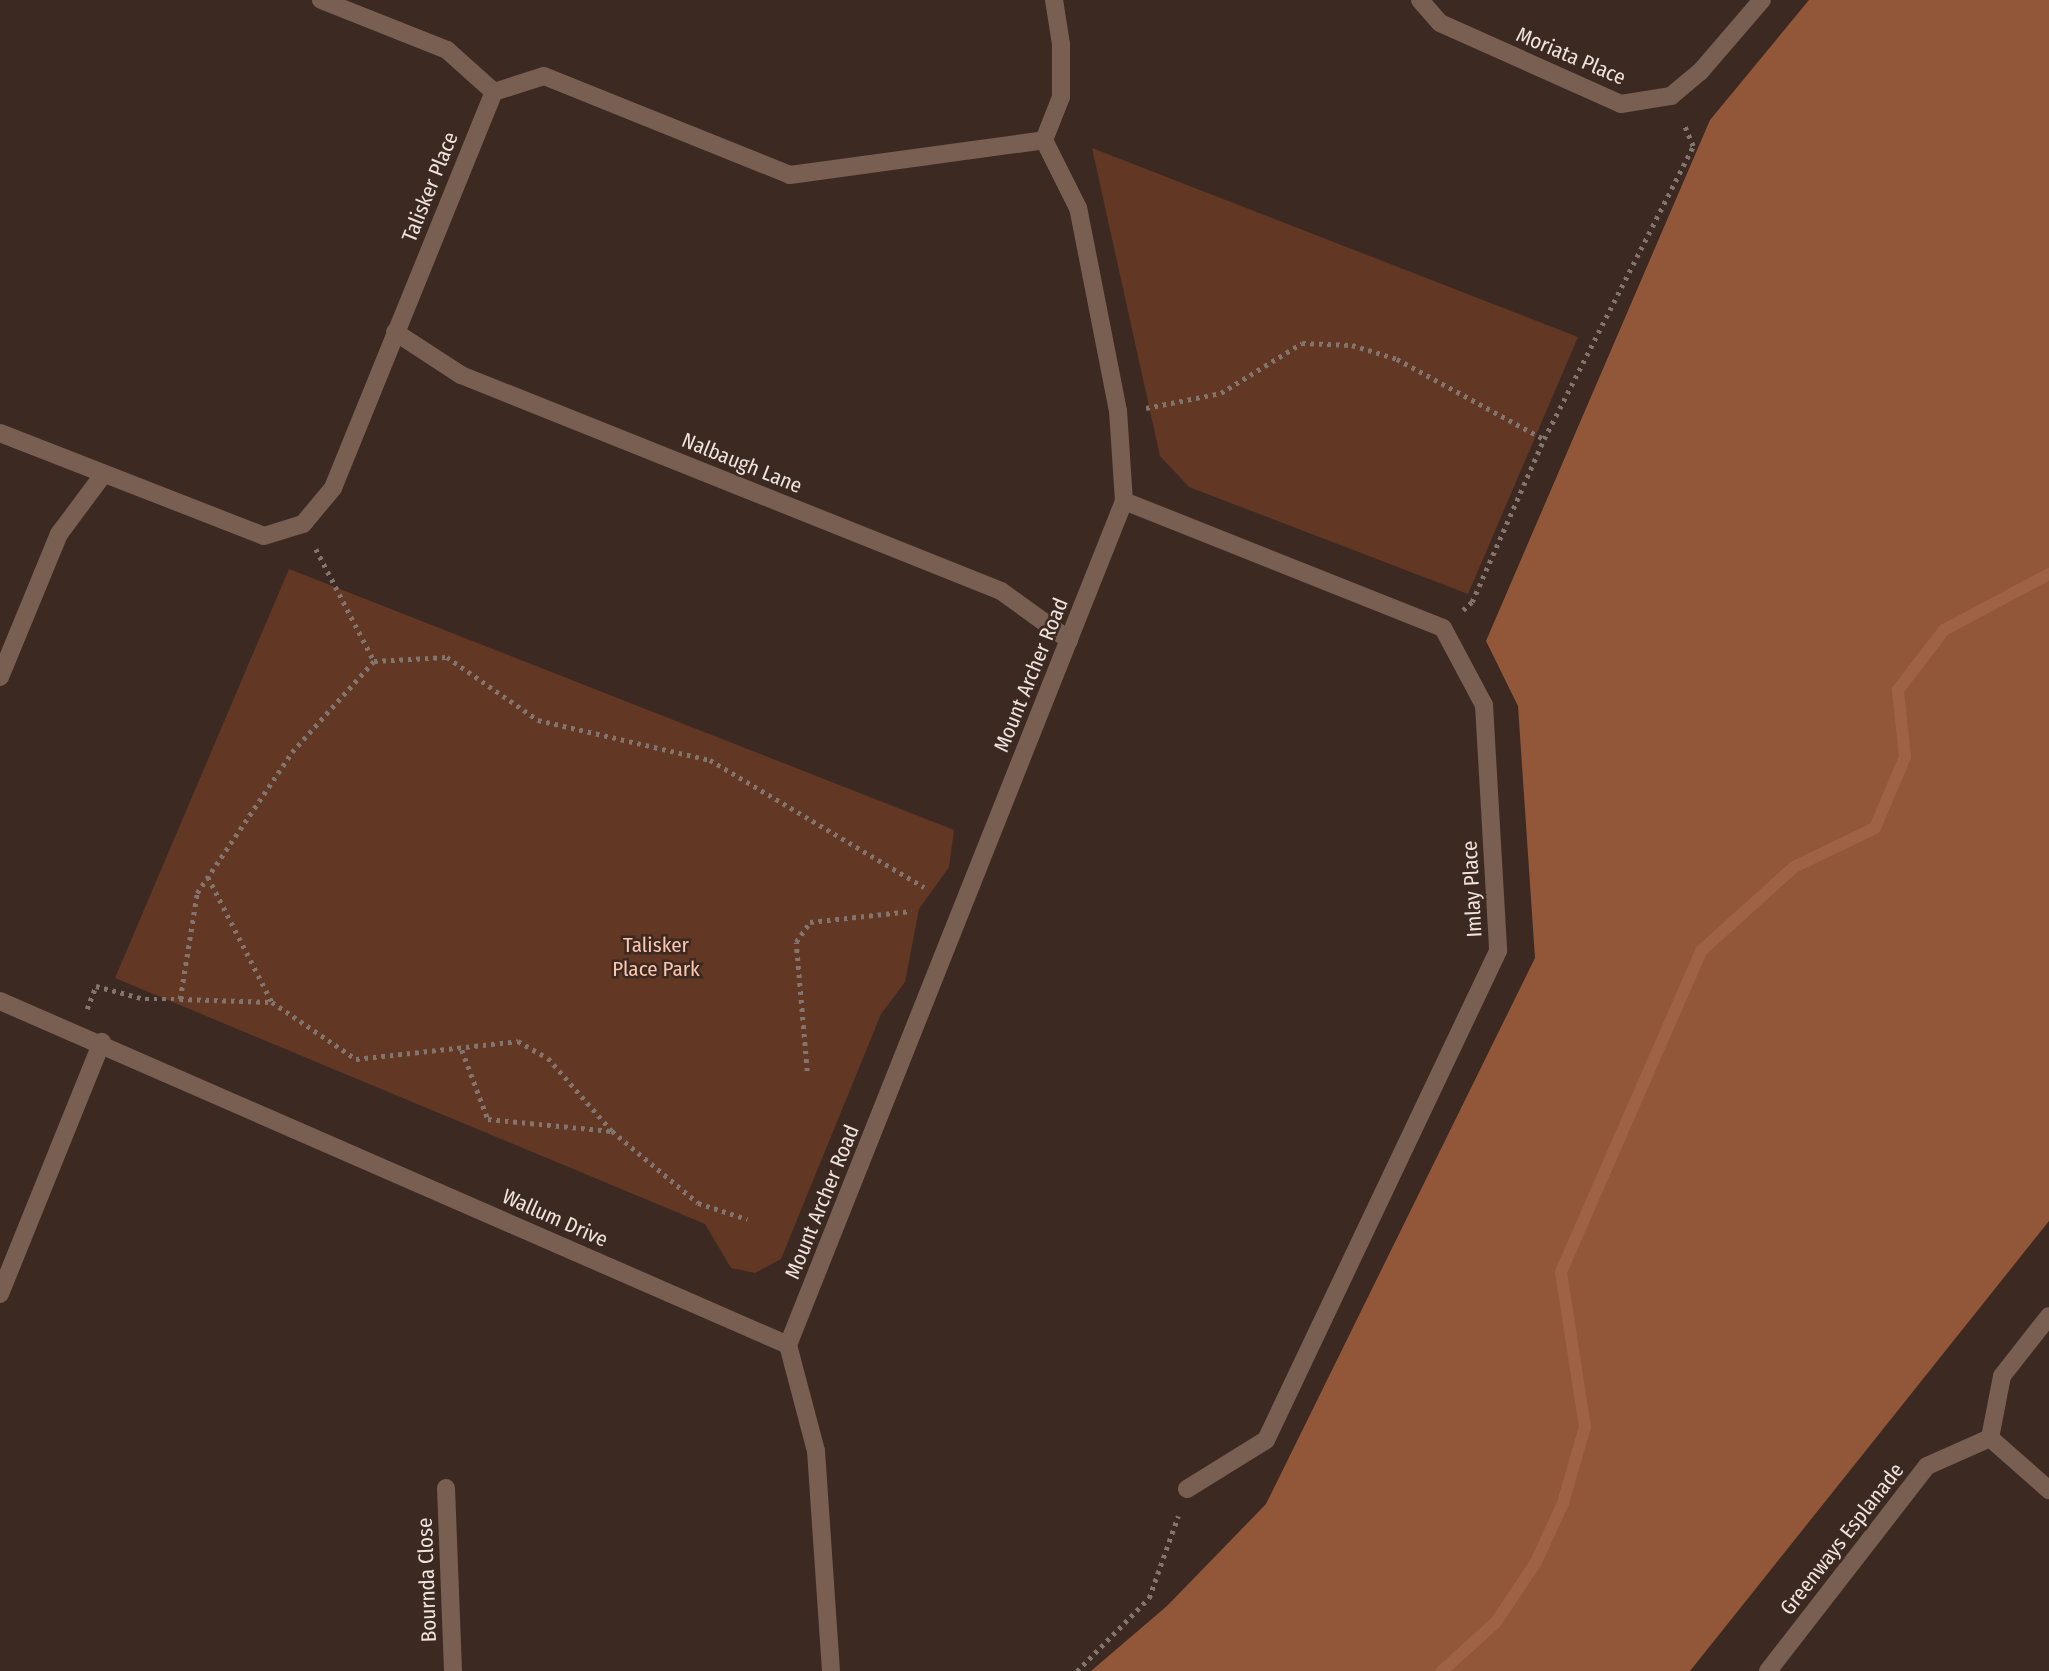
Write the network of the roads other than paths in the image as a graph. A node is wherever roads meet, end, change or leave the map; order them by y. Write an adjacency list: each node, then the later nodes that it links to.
1 (321, 0): 5 (street)
2 (1054, 0): 6 (street)
3 (1420, 0): 4 (street, Moriata Place)
4 (1762, 0)
5 (494, 92): 6 (street); 7 (street, Talisker Place)
6 (1044, 140): 10 (street, Mount Archer Road)
7 (395, 332): 9 (street, Talisker Place); 11 (street, Nalbaugh Lane)
8 (0, 433): 9 (street)
9 (103, 475): 12 (street)
10 (1124, 501): 11 (street, Mount Archer Road); 20 (street, Imlay Place)
11 (1069, 640): 17 (street, Mount Archer Road)
12 (0, 677)
13 (0, 1001): 14 (street, Wallum Drive)
14 (102, 1042): 15 (street); 17 (street, Wallum Drive)
15 (0, 1294)
16 (2049, 1316): 18 (street)
17 (788, 1345): 23 (street)
18 (1990, 1438): 21 (street); 24 (street, Greenways Esplanade)
19 (446, 1488): 22 (street, Bournda Close)
20 (1187, 1489)
21 (2049, 1490)
22 (453, 1671)
23 (831, 1671)
24 (1768, 1671)

